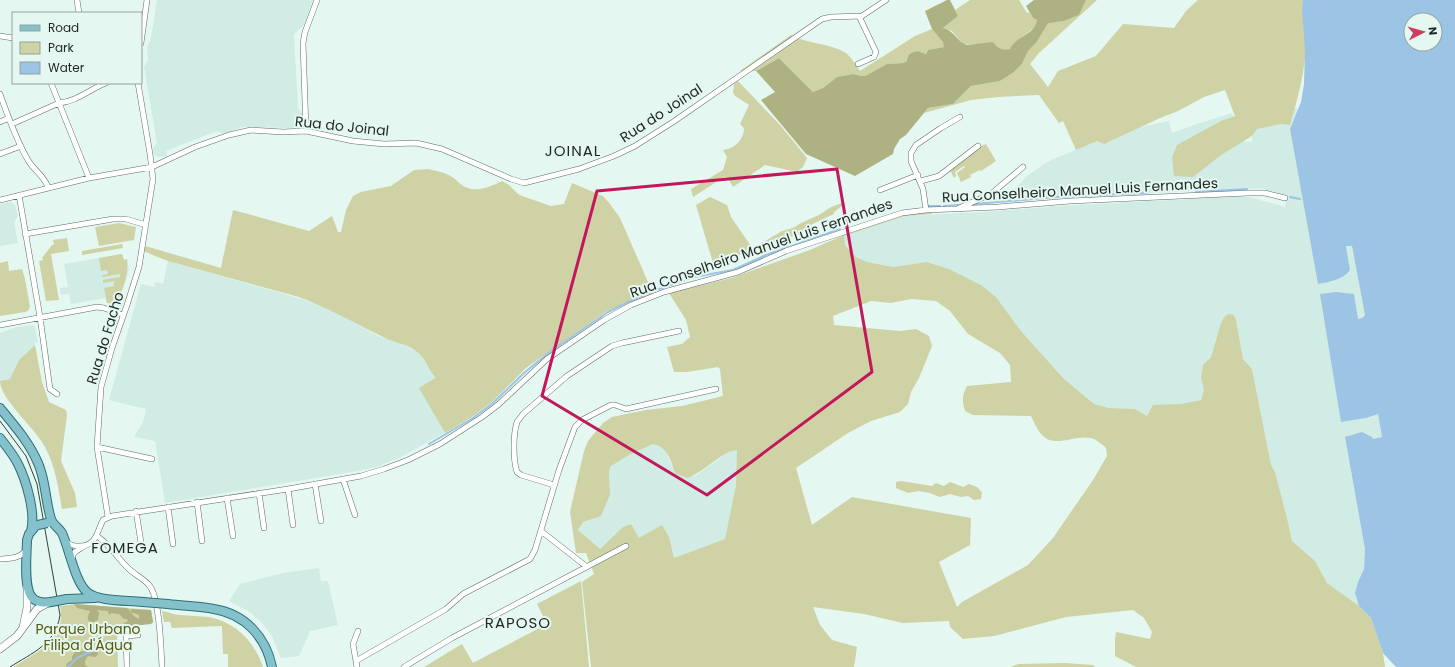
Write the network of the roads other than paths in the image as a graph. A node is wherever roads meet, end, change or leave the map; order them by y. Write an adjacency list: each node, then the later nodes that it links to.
1 (77, 0): 5 (street)
2 (147, 0): 7 (street)
3 (317, 0): 20 (street)
4 (886, 0): 6 (street, Rua do Joinal)
5 (79, 12)
6 (859, 16): 10 (street); 20 (street, Rua do Joinal)
7 (142, 33)
8 (0, 36): 9 (street)
9 (12, 38)
10 (858, 64)
11 (51, 84): 15 (street)
12 (104, 84): 15 (street)
13 (138, 84): 24 (street, Rua do Facho)
14 (0, 94): 16 (street)
15 (59, 103): 19 (street); 27 (street)
16 (9, 118): 18 (street); 19 (street)
17 (960, 118): 26 (street)
18 (0, 122)
19 (12, 124): 21 (street)
20 (306, 131): 24 (street, Rua do Joinal)
21 (21, 146): 23 (street); 29 (street)
22 (978, 146): 28 (street)
23 (0, 154)
24 (152, 167): 27 (street, Rua do Joinal); 36 (street, Rua do Facho)
25 (1023, 167): 34 (street)
26 (918, 175): 28 (street); 30 (street)
27 (89, 178): 29 (street, Rua do Joinal)
28 (921, 181): 35 (street)
29 (48, 187): 31 (street, Rua do Joinal)
30 (880, 190)
31 (18, 195): 33 (street, Rua do Joinal); 37 (street)
32 (1285, 198): 34 (street, Rua Conselheiro Manuel Luis Fernandes)
33 (0, 200)
34 (958, 209): 35 (street, Rua Conselheiro Manuel Luis Fernandes)
35 (926, 210): 48 (street, Rua Conselheiro Manuel Luis Fernandes)
36 (146, 225): 37 (street); 38 (street, Rua do Facho)
37 (25, 234): 39 (street)
38 (123, 315): 39 (street); 46 (street, Rua do Facho)
39 (40, 317): 40 (street); 43 (street)
40 (1, 323)
41 (679, 331): 50 (street)
42 (716, 389): 50 (street)
43 (57, 394)
44 (0, 408): 61 (main road)
45 (0, 438): 63 (main road)
46 (97, 447): 47 (street); 58 (street, Rua do Facho)
47 (152, 459)
48 (343, 479): 49 (street, Rua Conselheiro Manuel Luis Fernandes); 57 (street)
49 (315, 484): 51 (street, Rua Conselheiro Manuel Luis Fernandes); 59 (street)
50 (554, 485): 64 (street)
51 (288, 489): 52 (street, Rua Conselheiro Manuel Luis Fernandes); 60 (street)
52 (259, 493): 53 (street, Rua Conselheiro Manuel Luis Fernandes); 62 (street)
53 (227, 498): 54 (street, Rua Conselheiro Manuel Luis Fernandes); 66 (street)
54 (196, 502): 55 (street, Rua Conselheiro Manuel Luis Fernandes); 68 (street)
55 (168, 507): 56 (street, Rua Conselheiro Manuel Luis Fernandes); 69 (street)
56 (136, 512): 58 (street, Rua Conselheiro Manuel Luis Fernandes); 73 (street)
57 (355, 515)
58 (108, 517): 65 (street)
59 (320, 521)
60 (293, 525)
61 (57, 527): 63 (main road, bridge); 67 (main road)
62 (264, 528)
63 (31, 531): 72 (main road)
64 (540, 531): 78 (street); 88 (street)
65 (97, 536): 70 (street); 91 (street)
66 (233, 536)
67 (64, 541): 70 (street); 76 (main road)
68 (202, 541)
69 (173, 544)
70 (84, 546): 76 (street)
71 (626, 546): 78 (street)
72 (27, 549): 74 (street); 77 (main road)
73 (142, 549)
74 (14, 558): 75 (street); 77 (street)
75 (0, 559)
76 (72, 562): 79 (main road)
77 (27, 566): 80 (main road)
78 (587, 567): 89 (street)
79 (78, 578): 81 (main road); 82 (main road)
80 (27, 585): 83 (main road); 84 (main road)
81 (100, 598): 82 (main road); 92 (main road, bridge)
82 (67, 599): 83 (main road, bridge)
83 (50, 602): 84 (main road)
84 (23, 628): 87 (main road)
85 (358, 631): 88 (street)
86 (138, 636): 90 (street)
87 (0, 649)
88 (356, 664)
89 (407, 666)
90 (128, 667)
91 (162, 667)
92 (272, 667)

